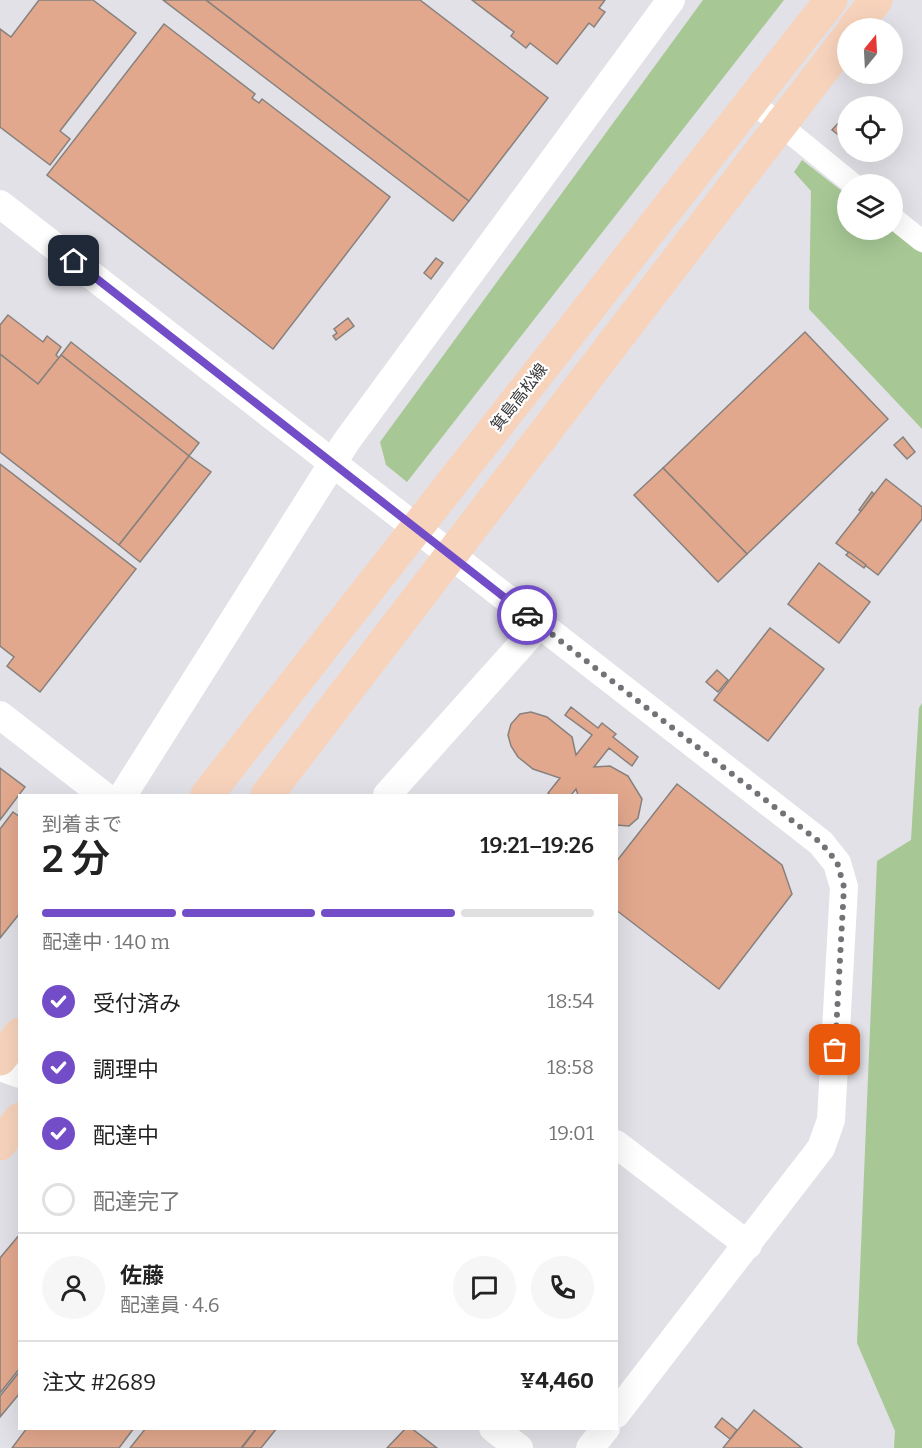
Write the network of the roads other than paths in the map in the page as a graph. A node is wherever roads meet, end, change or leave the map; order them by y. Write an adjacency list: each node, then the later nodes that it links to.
1 (671, 0): 12 (street)
2 (831, 0): 6 (main road, 箕島高松線)
3 (876, 0): 4 (main road)
4 (862, 18)
5 (837, 51): 7 (main road)
6 (751, 101): 7 (street); 17 (main road, 箕島高松線)
7 (780, 124): 8 (street); 18 (main road)
8 (841, 174)
9 (0, 204): 12 (street)
10 (903, 226): 11 (street)
11 (922, 242)
12 (333, 462): 13 (street); 16 (street)
13 (539, 625): 19 (street); 25 (street)
14 (0, 715): 15 (street)
15 (102, 794)
16 (124, 794)
17 (208, 794)
18 (268, 794)
19 (388, 794)
20 (9, 1047): 21 (street)
21 (18, 1069)
22 (18, 1122): 23 (main road)
23 (0, 1144)
24 (618, 1146): 25 (street)
25 (748, 1245): 26 (street)
26 (618, 1411)
27 (496, 1430): 29 (street)
28 (604, 1430): 30 (street)
29 (519, 1448)
30 (591, 1448)

